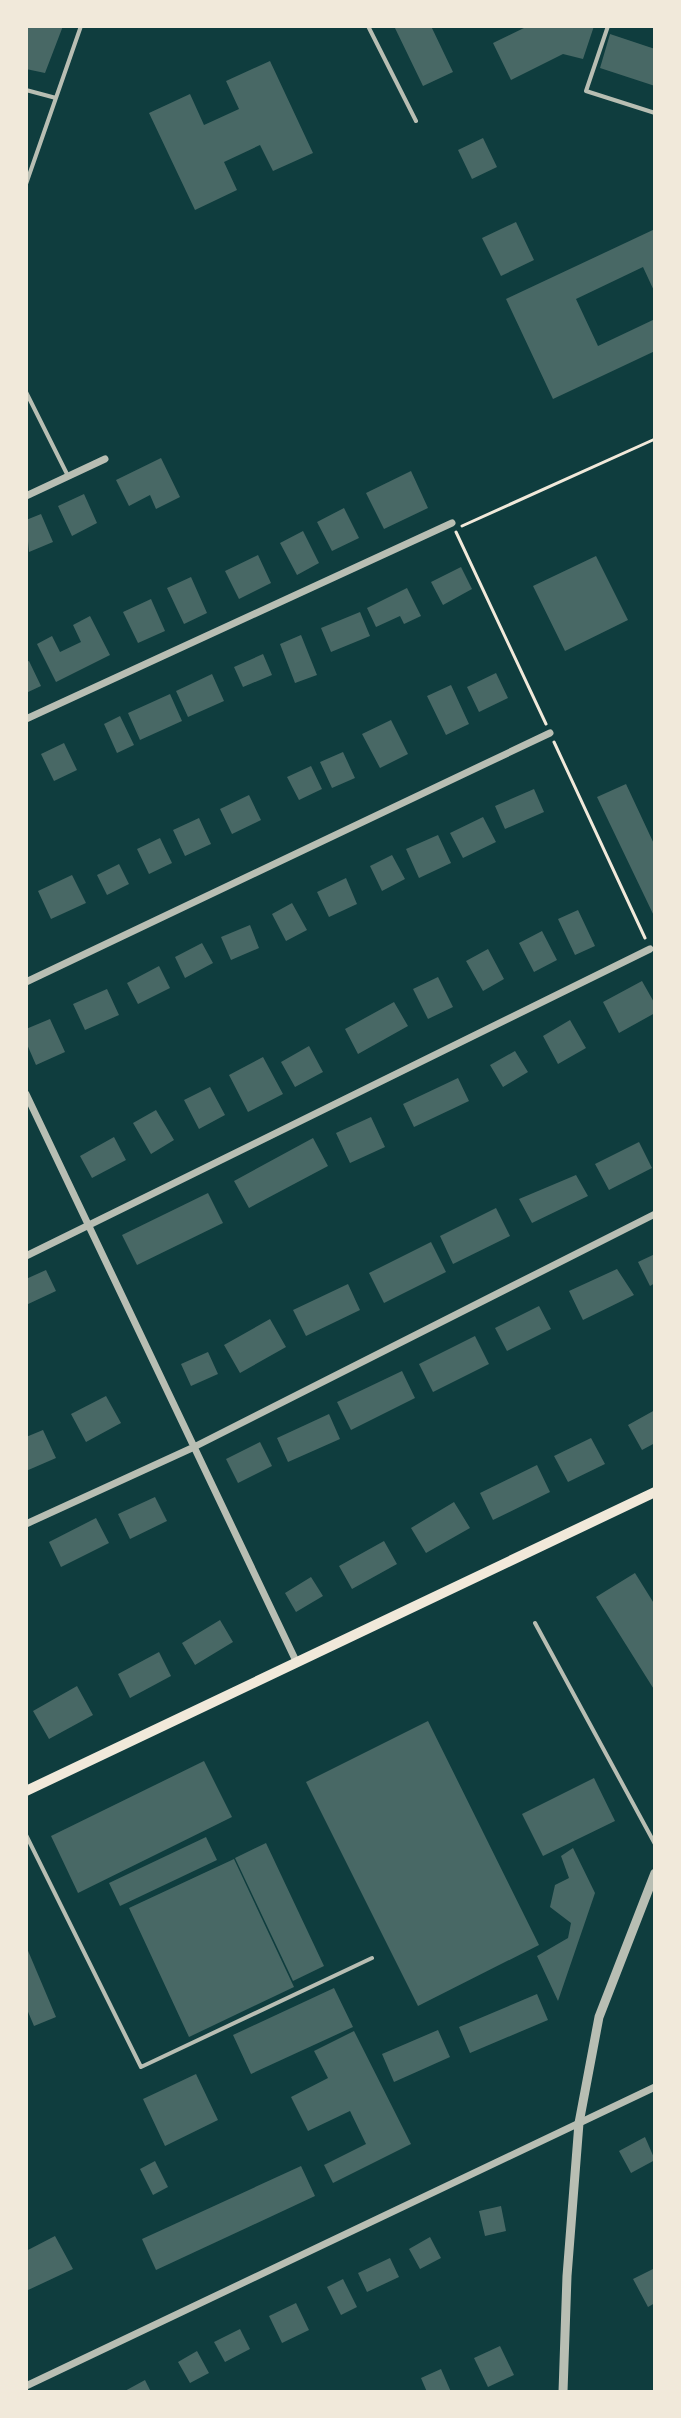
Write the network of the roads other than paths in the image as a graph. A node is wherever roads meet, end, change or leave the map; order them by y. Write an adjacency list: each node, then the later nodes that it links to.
1 (81, 26): 5 (lane)
2 (368, 26): 7 (lane)
3 (608, 26): 6 (lane)
4 (26, 90): 5 (lane)
5 (56, 98): 8 (lane)
6 (655, 113)
7 (416, 121)
8 (26, 184)
9 (26, 392): 11 (lane)
10 (105, 459): 11 (street)
11 (68, 476): 12 (street)
12 (26, 496)
13 (454, 526): 14 (street)
14 (26, 719)
15 (550, 733): 17 (street)
16 (650, 949): 20 (street)
17 (26, 982)
18 (26, 1094): 20 (street)
19 (655, 1214): 22 (street)
20 (88, 1225): 21 (street); 22 (street)
21 (26, 1256)
22 (192, 1448): 24 (street); 26 (street)
23 (655, 1492): 26 (main road)
24 (26, 1524)
25 (535, 1623): 29 (lane)
26 (296, 1661): 27 (main road)
27 (26, 1791)
28 (26, 1835): 31 (lane)
29 (655, 1844)
30 (655, 1873): 33 (street)
31 (372, 1958)
32 (655, 2087): 33 (street)
33 (579, 2123): 34 (street); 35 (street)
34 (26, 2386)
35 (563, 2392)

